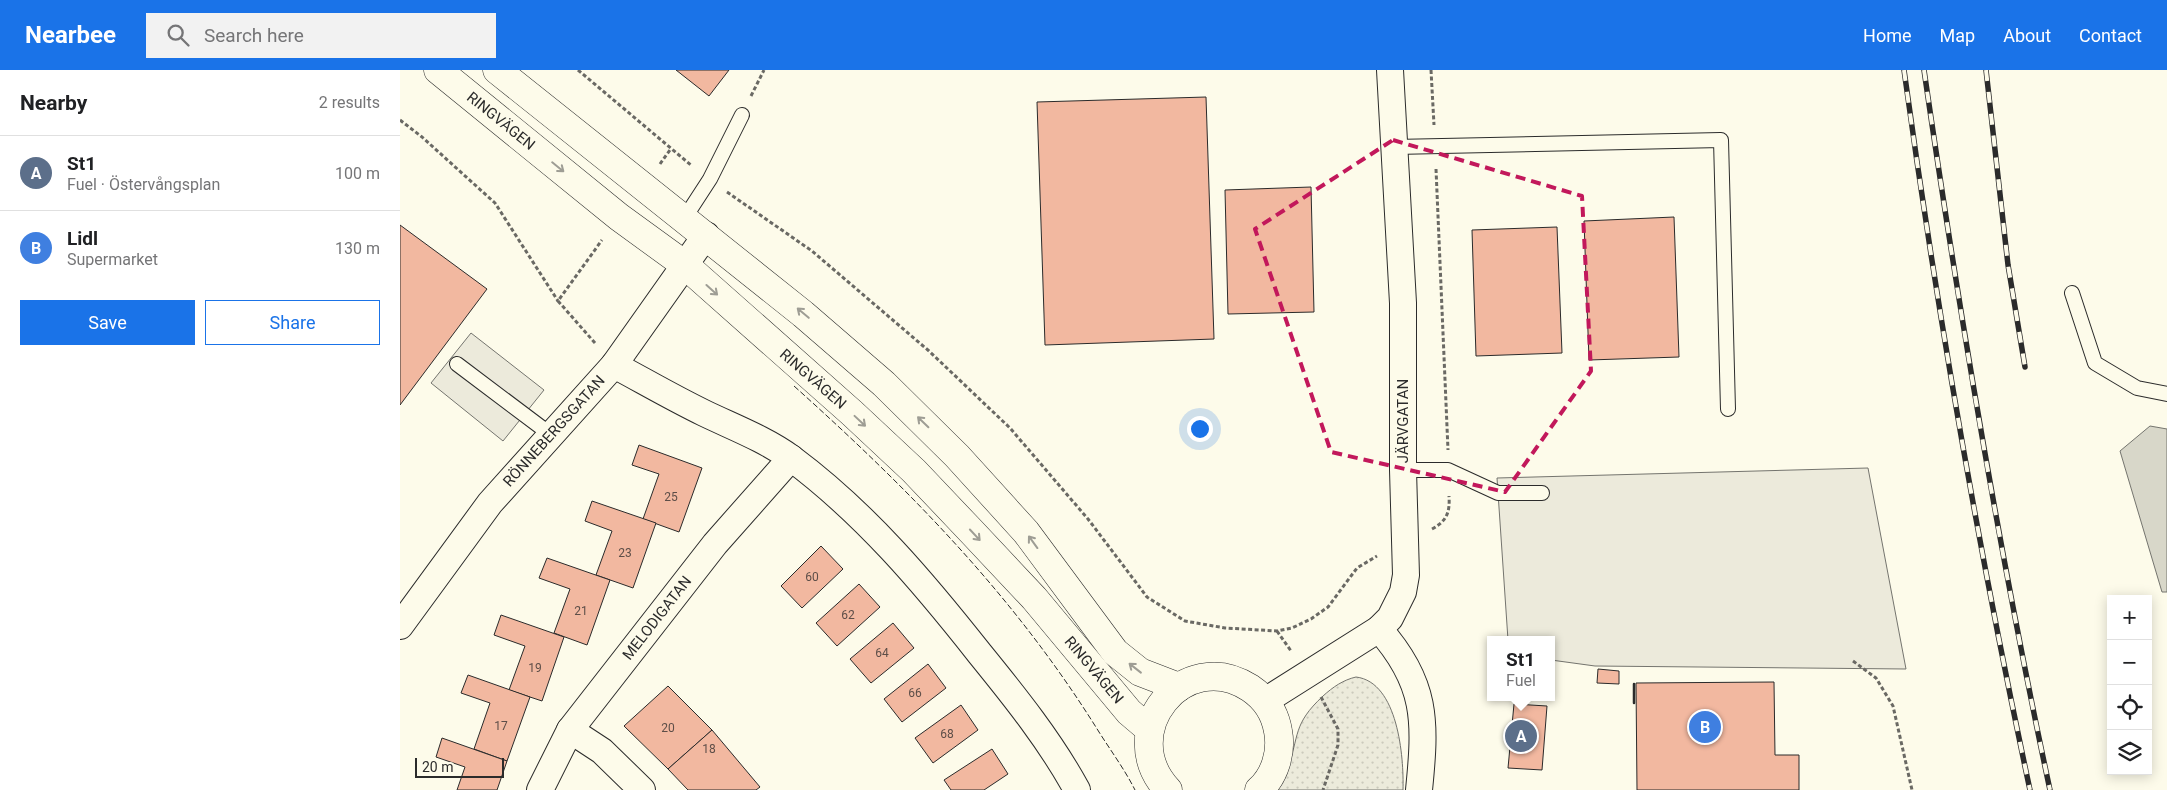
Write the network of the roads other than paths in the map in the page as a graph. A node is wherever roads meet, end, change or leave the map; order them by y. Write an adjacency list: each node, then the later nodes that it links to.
1 (438, 70): 8 (main road, RINGVÄGEN, one-way to 8)
2 (496, 70): 6 (main road, RINGVÄGEN)
3 (1390, 70): 5 (street, JÄRVGATAN)
4 (742, 115): 6 (lane)
5 (1394, 147): 13 (lane); 16 (street, JÄRVGATAN)
6 (684, 219): 7 (main road, RINGVÄGEN)
7 (706, 235): 8 (street, RÖNNEBERGSGATAN); 20 (main road, RINGVÄGEN, one-way to 7)
8 (685, 265): 11 (street, RÖNNEBERGSGATAN); 22 (main road, RINGVÄGEN, one-way to 22)
9 (2072, 293): 12 (lane)
10 (457, 364): 14 (lane)
11 (614, 365): 14 (street, RÖNNEBERGSGATAN); 15 (street)
12 (2167, 394)
13 (1728, 409)
14 (550, 434): 18 (street, RÖNNEBERGSGATAN)
15 (791, 458): 23 (street, MELODIGATAN); 26 (street)
16 (1403, 470): 17 (lane); 19 (street, JÄRVGATAN)
17 (1542, 493)
18 (400, 626)
19 (1379, 629): 21 (street, JÄRVGATAN); 29 (street)
20 (1179, 687): 21 (main road); 22 (main road)
21 (1265, 701): 28 (main road)
22 (1149, 729): 27 (main road)
23 (570, 730): 24 (street, MELODIGATAN); 25 (street)
24 (540, 790)
25 (642, 790)
26 (1077, 790)
27 (1168, 790)
28 (1259, 790)
29 (1419, 790)

